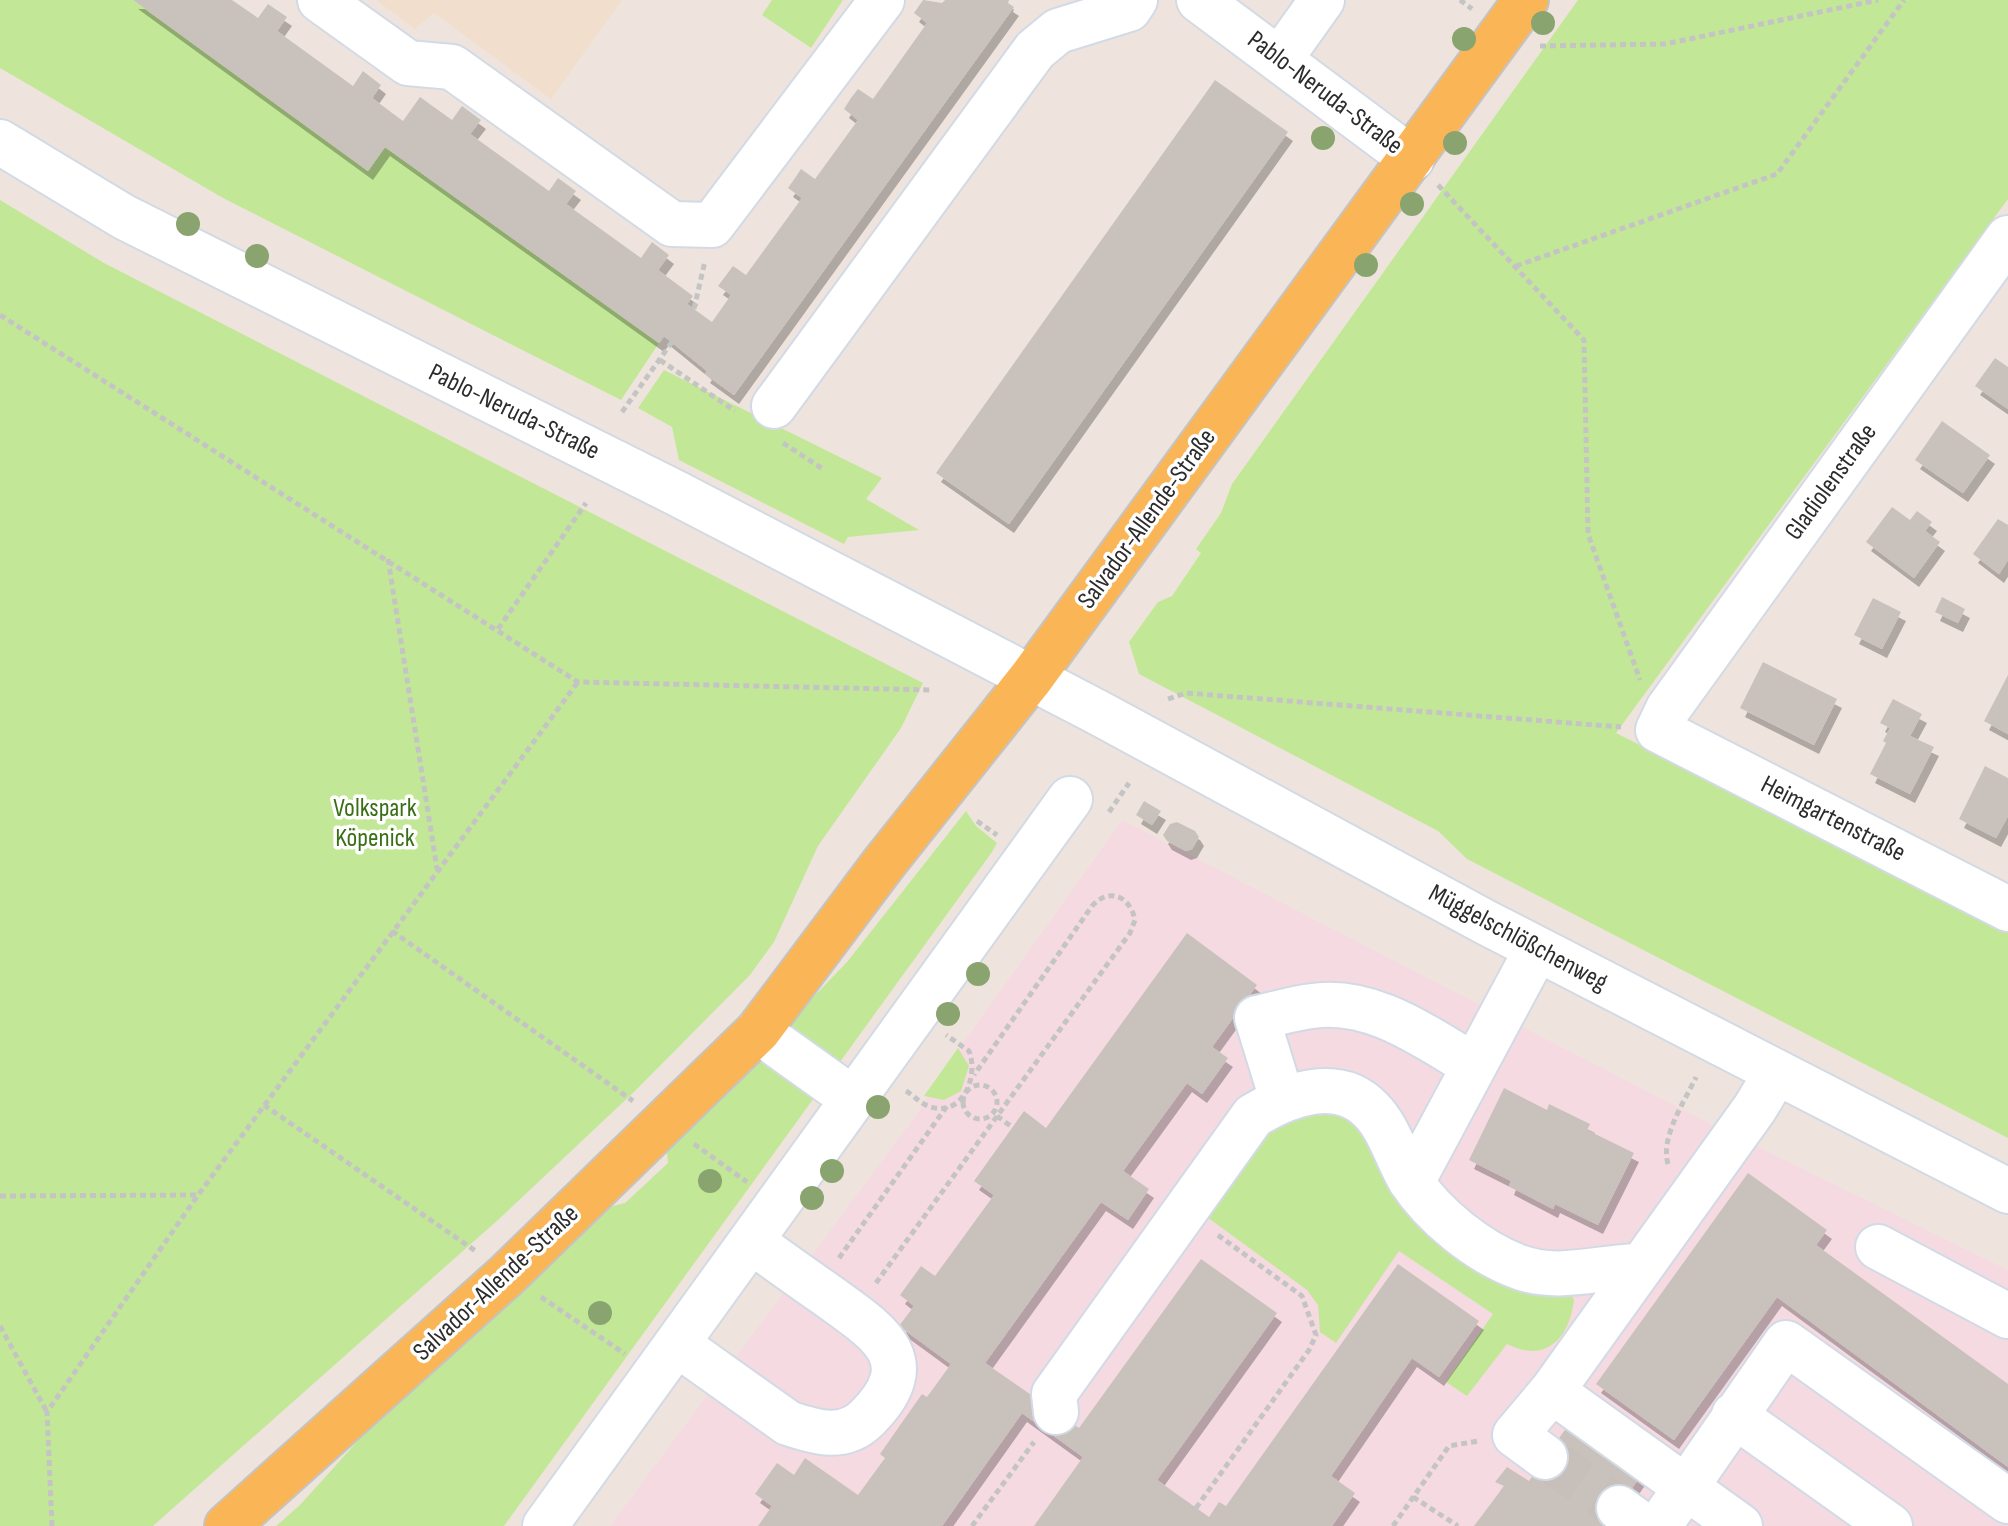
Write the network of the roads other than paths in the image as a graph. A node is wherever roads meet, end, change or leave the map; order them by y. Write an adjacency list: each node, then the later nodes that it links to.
1 (320, 0): 2 (street)
2 (882, 0)
3 (1135, 0): 11 (street)
4 (1199, 0): 7 (street, Pablo-Neruda-Straße)
5 (1322, 0): 7 (street)
6 (1526, 0): 9 (main road, Salvador-Allende-Straße)
7 (1280, 59): 9 (street, Pablo-Neruda-Straße)
8 (0, 142): 12 (street, Pablo-Neruda-Straße)
9 (1412, 159): 12 (main road, Salvador-Allende-Straße)
10 (2008, 238): 13 (street, Gladiolenstraße)
11 (774, 406)
12 (1031, 678): 16 (street, Müggelschlößchenweg); 17 (main road, Salvador-Allende-Straße)
13 (1658, 730): 15 (street, Heimgartenstraße)
14 (1070, 799): 20 (street)
15 (2008, 909)
16 (1537, 949): 18 (street); 19 (street, Müggelschlößchenweg)
17 (758, 1031): 20 (street); 35 (main road, Salvador-Allende-Straße)
18 (1473, 1065): 21 (street); 22 (street)
19 (1776, 1073): 23 (street, Müggelschlößchenweg); 26 (street)
20 (864, 1084): 24 (street)
21 (1282, 1099): 22 (street); 31 (street)
22 (1412, 1182): 26 (street)
23 (2008, 1191)
24 (751, 1241): 28 (street); 28 (street)
25 (1878, 1247): 27 (street)
26 (1641, 1266): 29 (street)
27 (2008, 1316)
28 (677, 1344): 36 (street)
29 (1552, 1391): 32 (street); 33 (street)
30 (1734, 1415): 33 (street); 34 (street); 39 (street)
31 (1045, 1426)
32 (1530, 1446)
33 (1684, 1486): 37 (street); 38 (street)
34 (2008, 1501)
35 (227, 1526)
36 (545, 1526)
37 (1659, 1526)
38 (1740, 1526)
39 (1890, 1526)

